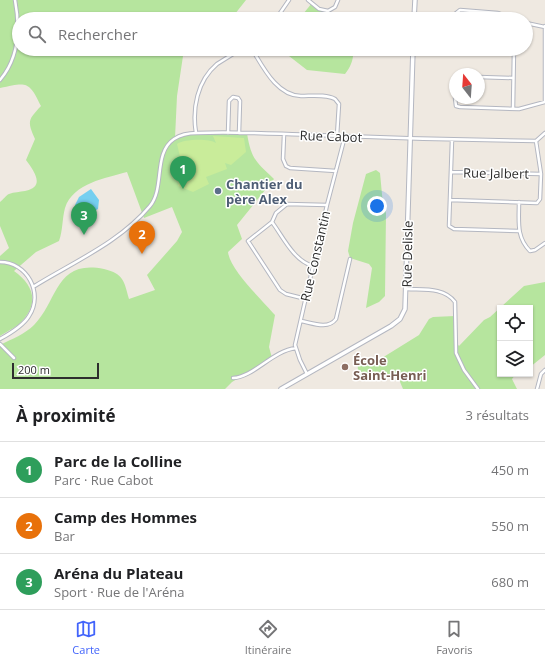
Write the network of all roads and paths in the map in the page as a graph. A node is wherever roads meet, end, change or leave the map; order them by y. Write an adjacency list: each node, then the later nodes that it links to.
1 (15, 0): 6 (street)
2 (290, 0): 7 (street)
3 (308, 0): 4 (street)
4 (338, 0)
5 (415, 0): 8 (street)
6 (17, 12)
7 (281, 12)
8 (414, 12)
9 (458, 12): 10 (street)
10 (485, 12)
11 (533, 24): 12 (street)
12 (545, 26): 18 (street)
13 (14, 56): 22 (street)
14 (230, 56): 26 (street)
15 (257, 56): 31 (street)
16 (413, 56): 33 (street, Rue Delisle)
17 (514, 56): 21 (street)
18 (545, 70): 20 (street)
19 (485, 77): 21 (street)
20 (545, 77): 23 (street)
21 (513, 78): 25 (street)
22 (0, 80)
23 (545, 101): 25 (street)
24 (456, 104): 25 (street)
25 (513, 109)
26 (196, 133): 27 (street, Rue Cabot); 48 (street, Rue Cabot)
27 (228, 133): 28 (street, Rue Cabot); 28 (street)
28 (239, 133): 30 (street, Rue Cabot)
29 (545, 133): 35 (street)
30 (284, 135): 31 (street, Rue Cabot); 36 (street)
31 (337, 136): 32 (street, Rue Cabot)
32 (345, 136): 33 (street, Rue Cabot); 36 (street, Rue Constantin)
33 (410, 138): 34 (street, Rue Cabot); 49 (street, Rue Delisle)
34 (452, 140): 35 (street, Rue Cabot); 37 (street)
35 (536, 141): 38 (street)
36 (336, 171): 41 (street, Rue Constantin)
37 (452, 172): 38 (street, Rue Jalbert); 39 (street)
38 (541, 174): 40 (street)
39 (450, 200): 40 (street); 43 (street)
40 (520, 202): 43 (street)
41 (327, 205): 42 (street); 47 (street, Rue Constantin)
42 (272, 222): 47 (street); 50 (street)
43 (518, 231): 44 (street)
44 (545, 243)
45 (350, 258): 51 (street)
46 (0, 262): 48 (street)
47 (313, 266): 50 (street, Rue Constantin)
48 (33, 287): 52 (street)
49 (407, 289): 57 (street, Rue Delisle); 60 (street)
50 (306, 299): 51 (street, Rue Constantin)
51 (300, 321): 54 (street, Rue Constantin)
52 (0, 339)
53 (0, 344): 55 (street)
54 (296, 348): 57 (street); 58 (street)
55 (14, 358)
56 (545, 370): 61 (street)
57 (307, 374): 59 (street, Rue Delisle)
58 (233, 378)
59 (282, 389)
60 (478, 389)
61 (537, 389)

